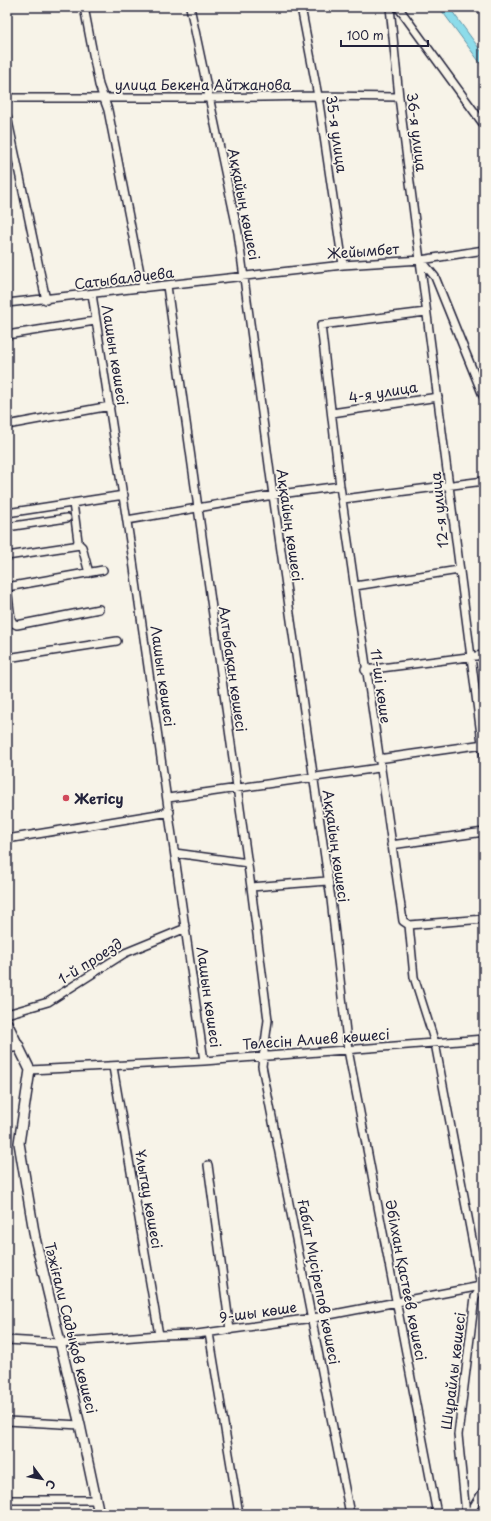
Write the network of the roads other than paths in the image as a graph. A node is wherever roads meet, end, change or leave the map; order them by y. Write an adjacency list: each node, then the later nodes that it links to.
1 (84, 7): 9 (street)
2 (190, 7): 10 (street, Аққайың көшесі)
3 (301, 7): 6 (street, 35-я улица)
4 (390, 7): 7 (street, 36-я улица)
5 (398, 7): 12 (street)
6 (318, 96): 7 (street, улица Бекена Айтжанова); 10 (street, улица Бекена Айтжанова); 15 (street, 35-я улица)
7 (399, 97): 14 (street, 36-я улица)
8 (7, 98): 9 (street, улица Бекена Айтжанова)
9 (103, 98): 10 (street, улица Бекена Айтжанова); 18 (street)
10 (209, 98): 16 (street, Аққайың көшесі)
11 (7, 116): 20 (street)
12 (484, 125)
13 (484, 250): 14 (street, Жейымбет)
14 (421, 260): 15 (street, Жейымбет); 22 (street, 12-я улица); 25 (street)
15 (343, 265): 16 (street, Жейымбет)
16 (244, 276): 17 (street, Сатыбалдиева); 33 (street, Аққайың көшесі)
17 (166, 286): 18 (street, Сатыбалдиева); 37 (street, Алтыбақан көшесі)
18 (143, 288): 19 (street, Сатыбалдиева)
19 (92, 294): 20 (street, Сатыбалдиева); 23 (street, Лашын көшесі)
20 (46, 300): 21 (street, Сатыбалдиева)
21 (7, 303)
22 (426, 312): 26 (street, 12-я улица); 28 (street, 11-ші көше)
23 (95, 321): 24 (street); 27 (street, Лашын көшесі)
24 (7, 335)
25 (483, 393)
26 (438, 397): 28 (street, 4-я улица); 32 (street, 12-я улица)
27 (110, 406): 29 (street); 34 (street, Лашын көшесі)
28 (332, 413): 31 (street, 11-ші көше)
29 (7, 425)
30 (484, 481): 32 (street)
31 (340, 486): 33 (street); 35 (street, 11-ші көше)
32 (450, 486): 35 (street); 45 (street, 12-я улица)
33 (273, 494): 37 (street); 59 (street, Аққайың көшесі)
34 (124, 495): 36 (street); 40 (street, Лашын көшесі)
35 (343, 499): 47 (street, 11-ші көше)
36 (73, 503): 38 (street); 42 (street)
37 (197, 508): 40 (street); 60 (street, Алтыбақан көшесі)
38 (7, 513)
39 (66, 518): 41 (street)
40 (127, 520): 61 (street, Лашын көшесі)
41 (7, 527)
42 (77, 544): 43 (street); 46 (street)
43 (7, 556)
44 (103, 570): 46 (street)
45 (459, 570): 47 (street); 52 (street, 12-я улица)
46 (89, 573): 48 (street)
47 (355, 586): 54 (street, 11-ші көше)
48 (7, 587): 49 (street)
49 (99, 609)
50 (117, 641): 53 (street)
51 (484, 655): 52 (street)
52 (470, 656): 54 (street); 55 (street, 12-я улица)
53 (7, 658)
54 (365, 670): 57 (street, 11-ші көше)
55 (483, 744): 56 (street, 12-я улица); 57 (street)
56 (484, 758)
57 (378, 759): 58 (street, 11-ші көше)
58 (380, 768): 59 (street); 65 (street, 11-ші көше)
59 (312, 777): 60 (street); 68 (street, Аққайың көшесі)
60 (236, 787): 61 (street); 67 (street, Алтыбақан көшесі)
61 (168, 798): 62 (street, Лашын көшесі)
62 (170, 812): 64 (street); 66 (street, Лашын көшесі)
63 (484, 832): 65 (street)
64 (7, 839)
65 (391, 845): 71 (street, 11-ші көше)
66 (175, 853): 67 (street); 72 (street, Лашын көшесі)
67 (248, 863): 69 (street, Алтыбақан көшесі)
68 (327, 881): 69 (street); 79 (street, Аққайың көшесі)
69 (251, 887): 80 (street, Алтыбақан көшесі)
70 (484, 918): 71 (street)
71 (409, 925): 76 (street, 11-ші көше)
72 (186, 928): 73 (street, 1-й проезд); 81 (street, Лашын көшесі)
73 (7, 1014)
74 (7, 1023): 77 (street)
75 (484, 1039): 76 (street, Төлесін Алиев көшесі)
76 (435, 1043): 79 (street, Төлесін Алиев көшесі); 85 (street, 11-ші көше)
77 (19, 1046): 78 (street); 83 (street)
78 (7, 1048)
79 (348, 1050): 80 (street, Төлесін Алиев көшесі); 86 (street, Әбілхан Қастеев көшесi)
80 (264, 1056): 81 (street, Төлесін Алиев көшесі); 87 (street, Ғабит Мүсірепов көшесi)
81 (204, 1061): 82 (street, Төлесін Алиев көшесі)
82 (113, 1067): 83 (street, Төлесін Алиев көшесі); 90 (street, Ұлытау көшесi)
83 (30, 1070): 92 (street, Тәжіғали Садықов көшесі)
84 (208, 1165): 88 (street)
85 (483, 1285): 86 (street, 9-шы көше); 102 (street, Шұрайлы көшесі)
86 (397, 1303): 87 (street, 9-шы көше); 101 (street, Әбілхан Қастеев көшесi)
87 (313, 1318): 88 (street, 9-шы көше); 100 (street, Ғабит Мүсірепов көшесi)
88 (230, 1330): 89 (street, 9-шы көше)
89 (210, 1332): 90 (street, 9-шы көше); 99 (street)
90 (159, 1335): 92 (street, 9-шы көше)
91 (7, 1340): 92 (street, 9-шы көше)
92 (60, 1343): 94 (street, Тәжіғали Садықов көшесі)
93 (7, 1421): 94 (street)
94 (80, 1425): 97 (street, Тәжіғали Садықов көшесі)
95 (484, 1490): 102 (street)
96 (7, 1500): 97 (street)
97 (96, 1500): 98 (street, Тәжіғали Садықов көшесі)
98 (99, 1514)
99 (239, 1514)
100 (350, 1514)
101 (437, 1514)
102 (468, 1514)

